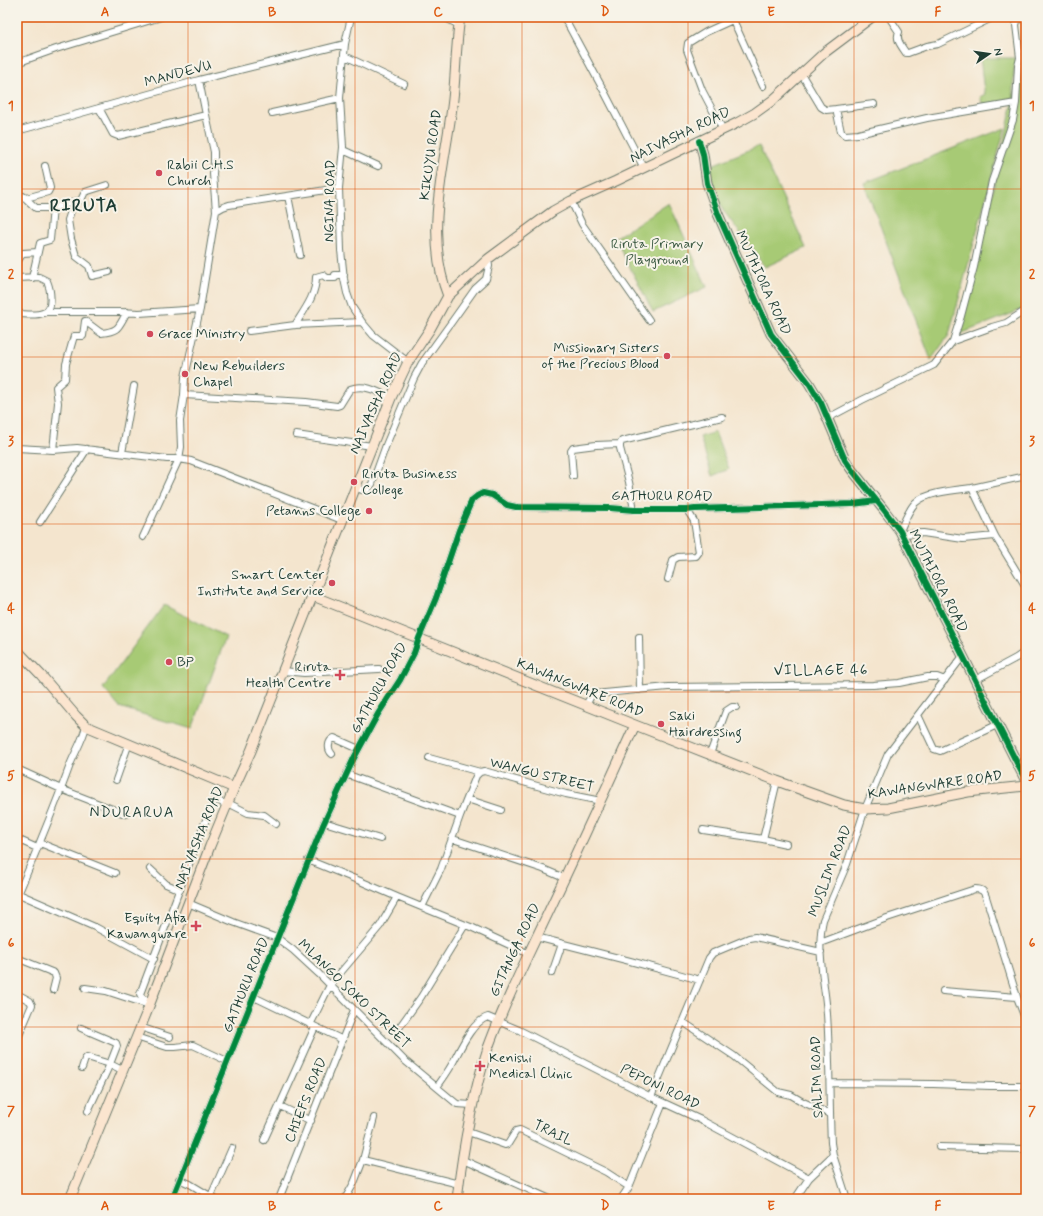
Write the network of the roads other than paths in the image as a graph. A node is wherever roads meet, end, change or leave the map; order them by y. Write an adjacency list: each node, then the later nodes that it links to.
1 (161, 17): 13 (street)
2 (351, 17): 11 (street, NGINA ROAD)
3 (444, 17): 10 (street)
4 (564, 17): 31 (street)
5 (872, 17): 14 (main road, NAIVASHA ROAD)
6 (889, 17): 7 (street)
7 (994, 17)
8 (1018, 17): 19 (street)
9 (736, 18): 17 (street); 25 (street)
10 (459, 21): 49 (main road, KIKUYU ROAD)
11 (345, 44): 12 (street, NGINA ROAD); 15 (street, MANDEVU)
12 (345, 56): 16 (street); 18 (street, NGINA ROAD)
13 (17, 63)
14 (802, 75): 22 (street); 25 (main road, NAIVASHA ROAD)
15 (199, 80): 21 (street, MANDEVU); 24 (street)
16 (404, 84)
17 (763, 86)
18 (340, 98): 23 (street); 28 (street, NGINA ROAD)
19 (1016, 103): 22 (street); 59 (street)
20 (874, 104): 22 (street)
21 (99, 108): 24 (street); 26 (street, MANDEVU)
22 (836, 109)
23 (272, 113)
24 (206, 116): 40 (street)
25 (723, 130): 27 (main road, NAIVASHA ROAD)
26 (17, 132)
27 (699, 141): 31 (main road, NAIVASHA ROAD); 65 (main road, MUTHIORA ROAD)
28 (343, 150): 30 (street); 33 (street, NGINA ROAD)
29 (45, 166): 36 (street)
30 (378, 166)
31 (644, 168): 37 (main road, NAIVASHA ROAD)
32 (107, 185): 38 (street)
33 (339, 188): 35 (street); 46 (street, NGINA ROAD)
34 (17, 194): 36 (street)
35 (288, 196): 40 (street); 42 (street)
36 (26, 198): 39 (street)
37 (571, 201): 43 (main road, NAIVASHA ROAD); 55 (street)
38 (74, 202): 39 (street); 45 (street)
39 (53, 208): 41 (street)
40 (216, 211): 50 (street)
41 (38, 252): 44 (street); 48 (street)
42 (300, 255)
43 (488, 259): 49 (main road, NAIVASHA ROAD); 69 (street, NAIVASHA ROAD)
44 (17, 262)
45 (109, 272)
46 (344, 275): 56 (street, NGINA ROAD); 57 (street)
47 (17, 278): 48 (street)
48 (32, 278): 52 (street)
49 (448, 296): 60 (main road, NAIVASHA ROAD)
50 (200, 309): 53 (street); 62 (street)
51 (1026, 310): 59 (street)
52 (46, 312): 53 (street); 54 (street)
53 (127, 312): 72 (street)
54 (17, 314)
55 (649, 320)
56 (362, 322): 57 (street); 60 (street, NGINA ROAD)
57 (295, 324): 58 (street)
58 (249, 331)
59 (953, 341): 65 (street)
60 (408, 362): 63 (main road, NAIVASHA ROAD)
61 (134, 386): 73 (street)
62 (184, 394): 63 (street); 74 (street)
63 (391, 398): 67 (main road, NAIVASHA ROAD)
64 (722, 417): 68 (street)
65 (828, 418): 79 (main road, MUTHIORA ROAD)
66 (296, 435): 67 (street)
67 (373, 444): 69 (street); 77 (main road, NAIVASHA ROAD)
68 (620, 444): 75 (street); 80 (street)
69 (386, 445): 77 (street, NAIVASHA ROAD)
70 (17, 448): 72 (street)
71 (87, 449): 72 (street); 73 (street); 83 (street)
72 (53, 450)
73 (122, 453): 74 (street)
74 (179, 459): 82 (street); 86 (street)
75 (573, 476)
76 (1026, 476): 78 (street)
77 (355, 487): 82 (main road, NAIVASHA ROAD)
78 (972, 488): 84 (street); 85 (street)
79 (876, 501): 81 (street, GATHURU ROAD); 84 (main road, MUTHIORA ROAD)
80 (634, 510): 81 (street, GATHURU ROAD); 91 (street, GATHURU ROAD)
81 (687, 510): 87 (street)
82 (342, 520): 89 (main road, NAIVASHA ROAD)
83 (40, 522)
84 (900, 533): 85 (street); 94 (main road, MUTHIORA ROAD)
85 (995, 536): 88 (street)
86 (143, 537)
87 (668, 579)
88 (1026, 587)
89 (313, 596): 91 (main road, KAWANGWARE ROAD); 96 (main road, NAIVASHA ROAD)
90 (639, 637): 99 (street)
91 (418, 638): 100 (main road, KAWANGWARE ROAD); 107 (street, GATHURU ROAD)
92 (17, 650): 105 (main road)
93 (1026, 651): 98 (street)
94 (963, 656): 97 (street, MUSLIM ROAD); 98 (main road, MUTHIORA ROAD)
95 (379, 669): 96 (street)
96 (283, 671): 118 (main road, NAIVASHA ROAD)
97 (945, 680): 99 (street); 102 (street, MUSLIM ROAD)
98 (976, 680): 104 (main road, MUTHIORA ROAD)
99 (640, 690): 100 (street)
100 (586, 705): 103 (main road, KAWANGWARE ROAD)
101 (736, 707): 109 (street)
102 (918, 715): 104 (street); 123 (street, MUSLIM ROAD)
103 (635, 725): 109 (main road, KAWANGWARE ROAD); 121 (main road, GITANGA ROAD)
104 (997, 725): 115 (main road, MUTHIORA ROAD)
105 (86, 726): 106 (main road); 119 (street)
106 (129, 743): 114 (street); 118 (main road)
107 (359, 749): 108 (street); 113 (street, GATHURU ROAD)
108 (332, 754)
109 (710, 754): 116 (main road, KAWANGWARE ROAD)
110 (429, 758): 112 (street)
111 (17, 769): 119 (street)
112 (480, 772): 120 (street, WANGU STREET); 121 (street, WANGU STREET)
113 (346, 774): 126 (street); 127 (street, GATHURU ROAD)
114 (116, 780)
115 (1026, 781)
116 (777, 782): 123 (main road, KAWANGWARE ROAD); 135 (street)
117 (1026, 786): 123 (main road, KAWANGWARE ROAD)
118 (234, 788): 122 (main road, NAIVASHA ROAD)
119 (61, 789): 125 (street); 138 (street)
120 (467, 799): 124 (street); 126 (street, WANGU STREET)
121 (601, 801): 143 (main road, GITANGA ROAD)
122 (228, 804): 128 (street); 129 (street); 130 (main road, NAIVASHA ROAD)
123 (865, 809): 156 (street, MUSLIM ROAD)
124 (501, 810)
125 (126, 814)
126 (460, 816): 134 (street, WANGU STREET)
127 (324, 822): 133 (street); 140 (street, GATHURU ROAD)
128 (276, 824)
129 (203, 827): 130 (street); 136 (street)
130 (217, 830): 139 (main road, NAIVASHA ROAD)
131 (703, 830): 135 (street)
132 (17, 839): 138 (street)
133 (380, 839)
134 (453, 839): 143 (street); 151 (street, WANGU STREET)
135 (763, 839): 137 (street)
136 (197, 843): 139 (street); 144 (street)
137 (786, 844)
138 (39, 846): 142 (street); 147 (street)
139 (210, 846): 145 (main road, NAIVASHA ROAD)
140 (308, 860): 148 (street); 154 (street, GATHURU ROAD)
141 (150, 869): 146 (street)
142 (115, 873)
143 (564, 878): 153 (main road, GITANGA ROAD)
144 (183, 882): 145 (street); 146 (street)
145 (195, 886): 150 (main road, NAIVASHA ROAD)
146 (180, 890): 149 (street)
147 (18, 895): 162 (street)
148 (397, 897): 151 (street); 167 (street)
149 (174, 906): 150 (street, MLANGO SOKO STREET); 155 (street)
150 (187, 906): 154 (street, MLANGO SOKO STREET); 158 (main road, NAIVASHA ROAD)
151 (422, 907): 152 (street)
152 (465, 925): 160 (street); 182 (street)
153 (536, 937): 157 (street); 160 (main road, GITANGA ROAD)
154 (277, 938): 167 (street, MLANGO SOKO STREET); 172 (street, GATHURU ROAD)
155 (161, 942): 158 (street); 162 (street)
156 (820, 943): 159 (street, MUSLIM ROAD); 173 (street)
157 (562, 944): 165 (street); 166 (street)
158 (172, 945): 164 (main road, NAIVASHA ROAD)
159 (821, 952): 166 (street); 191 (street, SALIM ROAD)
160 (529, 954): 177 (main road, GITANGA ROAD)
161 (17, 958): 169 (street)
162 (154, 959): 163 (street)
163 (151, 968): 164 (street); 174 (street)
164 (162, 972): 174 (main road, NAIVASHA ROAD)
165 (552, 973)
166 (700, 980): 178 (street)
167 (330, 985): 175 (street, MLANGO SOKO STREET); 179 (street)
168 (85, 988): 174 (street)
169 (53, 990)
170 (943, 991): 173 (street)
171 (17, 994): 185 (street)
172 (254, 997): 179 (street); 187 (street, GATHURU ROAD)
173 (1017, 997): 176 (street)
174 (150, 1004): 180 (main road, NAIVASHA ROAD)
175 (354, 1010): 186 (street, CHIEFS ROAD); 193 (street, MLANGO SOKO STREET)
176 (1026, 1021)
177 (498, 1022): 193 (street); 194 (street, PEPONI ROAD); 196 (main road, GITANGA ROAD)
178 (683, 1022): 194 (street); 199 (street)
179 (313, 1026): 186 (street); 197 (street)
180 (140, 1027): 183 (main road, NAIVASHA ROAD); 184 (street)
181 (80, 1028): 188 (street)
182 (396, 1032)
183 (136, 1037): 187 (street); 190 (main road, NAIVASHA ROAD)
184 (170, 1037)
185 (17, 1040)
186 (343, 1040): 201 (street, CHIEFS ROAD)
187 (227, 1061): 211 (street, GATHURU ROAD)
188 (110, 1064): 189 (street); 190 (street); 198 (street)
189 (82, 1068)
190 (122, 1070): 215 (main road, NAIVASHA ROAD)
191 (830, 1083): 192 (street); 199 (street, SALIM ROAD)
192 (1026, 1086)
193 (437, 1087): 196 (street, MLANGO SOKO STREET)
194 (651, 1097): 195 (street, PEPONI ROAD)
195 (663, 1103): 210 (street, PEPONI ROAD); 213 (street)
196 (472, 1104): 202 (main road, GITANGA ROAD)
197 (280, 1106): 201 (street); 203 (street)
198 (88, 1111)
199 (830, 1114): 207 (street, SALIM ROAD)
200 (374, 1118): 208 (street)
201 (311, 1121): 217 (street, CHIEFS ROAD)
202 (468, 1132): 209 (main road, GITANGA ROAD); 213 (street, TRAIL)
203 (264, 1140)
204 (939, 1147): 206 (street)
205 (232, 1148): 214 (street)
206 (1026, 1149)
207 (833, 1155): 210 (street); 223 (street, SALIM ROAD)
208 (363, 1160): 212 (street); 218 (street)
209 (463, 1160): 212 (main road, GITANGA ROAD); 220 (street)
210 (809, 1178): 222 (street)
211 (179, 1180): 214 (street); 216 (street, GATHURU ROAD)
212 (459, 1184): 219 (main road, GITANGA ROAD)
213 (629, 1187): 221 (street)
214 (213, 1198)
215 (70, 1199)
216 (172, 1199)
217 (279, 1199)
218 (345, 1199)
219 (457, 1199)
220 (550, 1199)
221 (621, 1199)
222 (794, 1199)
223 (847, 1199)

